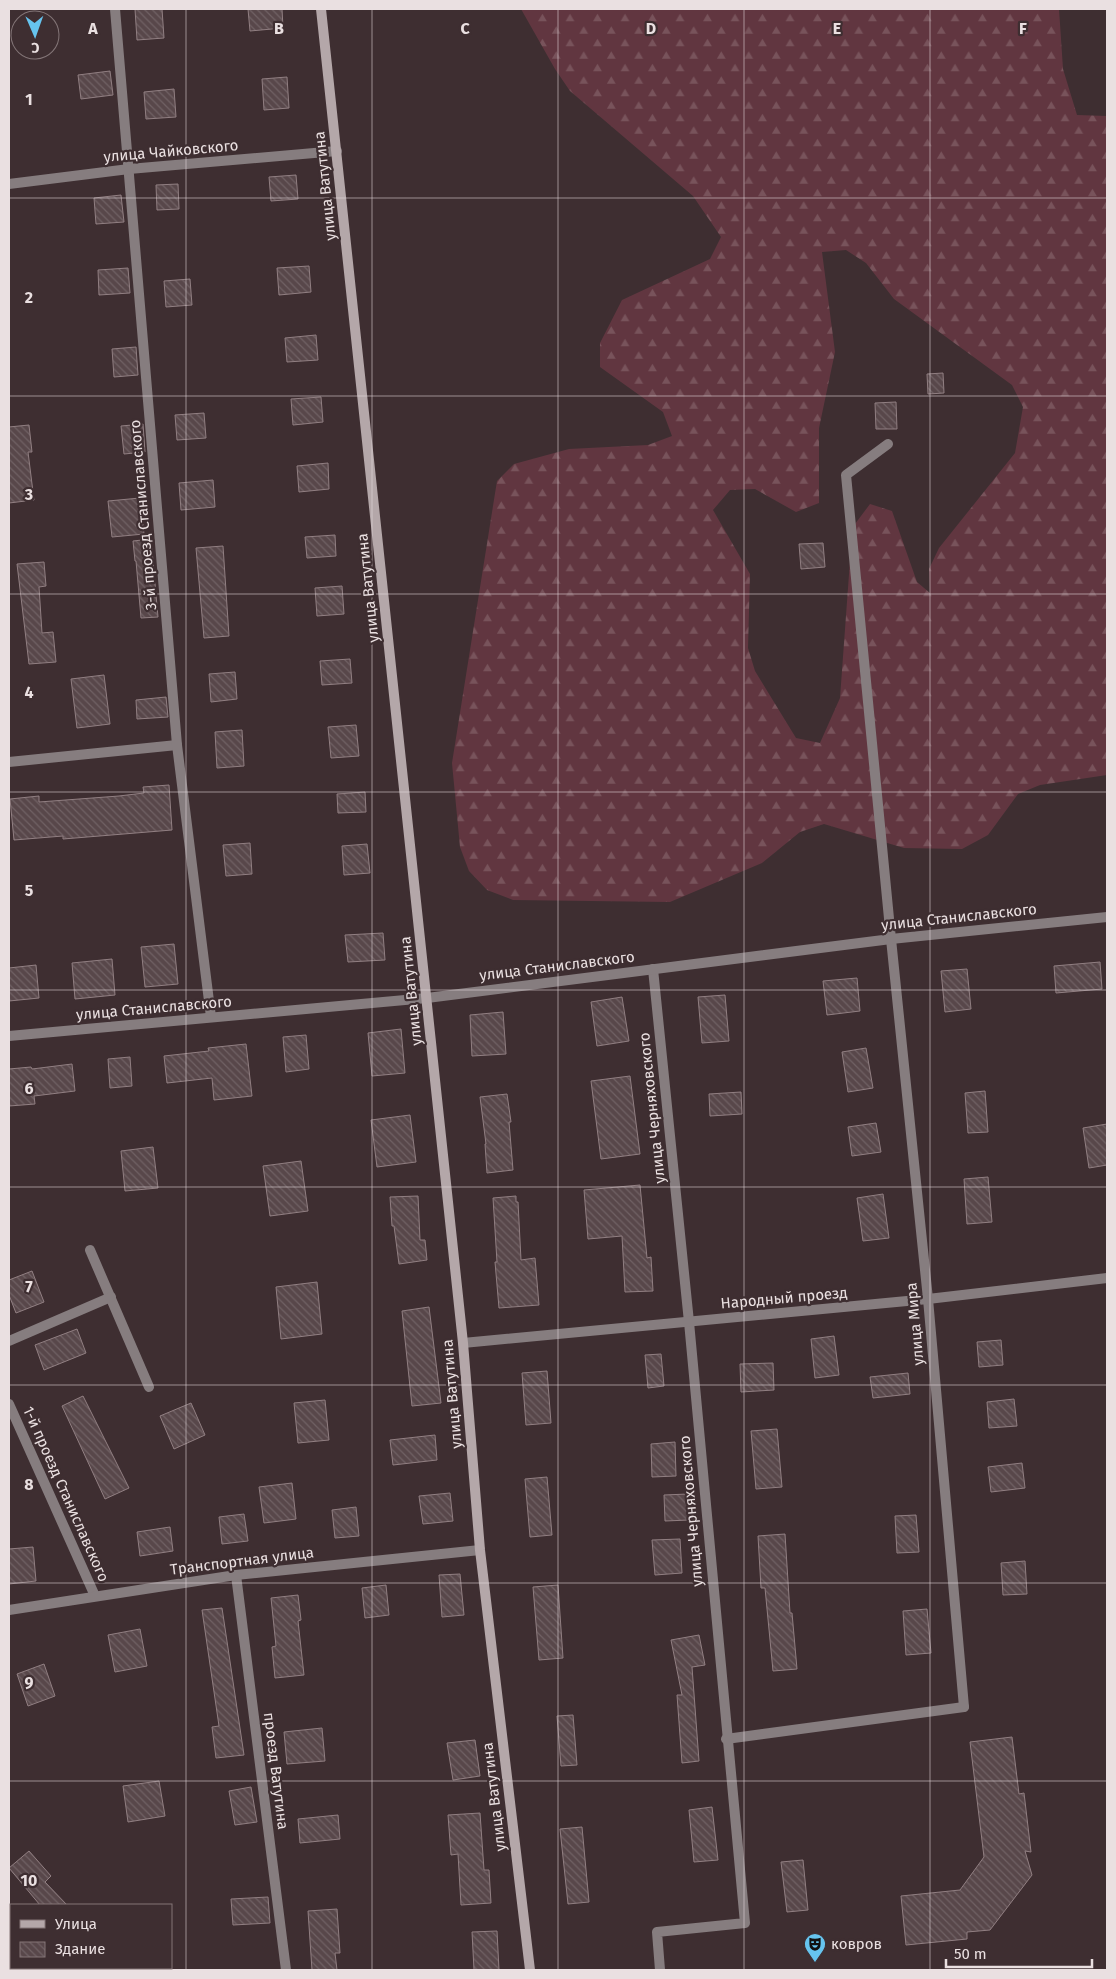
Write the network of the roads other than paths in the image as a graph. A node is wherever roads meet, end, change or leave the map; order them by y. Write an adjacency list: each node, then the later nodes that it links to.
1 (115, 9): 4 (street, 3-й проезд Станиславского)
2 (321, 9): 3 (street, улица Ватутина)
3 (336, 151): 4 (street, улица Чайковского); 12 (street, улица Ватутина)
4 (129, 169): 5 (street, улица Чайковского); 7 (street, 3-й проезд Станиславского)
5 (9, 184)
6 (888, 444): 10 (street, улица Мира)
7 (177, 745): 8 (street); 13 (street, 3-й проезд Станиславского)
8 (9, 762)
9 (1107, 917): 10 (street, улица Станиславского)
10 (891, 939): 11 (street, улица Станиславского); 18 (street, улица Мира)
11 (653, 969): 12 (street, улица Станиславского); 19 (street, улица Черняховского)
12 (427, 998): 13 (street, улица Станиславского); 21 (street, улица Ватутина)
13 (210, 1018): 14 (street, улица Станиславского)
14 (9, 1036)
15 (90, 1250): 17 (street)
16 (1107, 1278): 18 (street, Народный проезд)
17 (111, 1297): 20 (street); 22 (street)
18 (928, 1299): 19 (street, Народный проезд); 29 (street, улица Мира)
19 (689, 1322): 21 (street, Народный проезд); 29 (street, улица Черняховского)
20 (9, 1341)
21 (464, 1344): 25 (street, улица Ватутина)
22 (149, 1387)
23 (9, 1404): 24 (street, 1-й проезд Станиславского)
24 (12, 1417): 27 (street, 1-й проезд Станиславского)
25 (480, 1550): 26 (street, Транспортная улица); 31 (street, улица Ватутина)
26 (236, 1575): 27 (street, Транспортная улица); 30 (street, проезд Ватутина)
27 (95, 1596): 28 (street, Транспортная улица)
28 (9, 1610)
29 (726, 1739): 32 (street, улица Черняховского)
30 (286, 1970)
31 (530, 1970)
32 (660, 1970)

